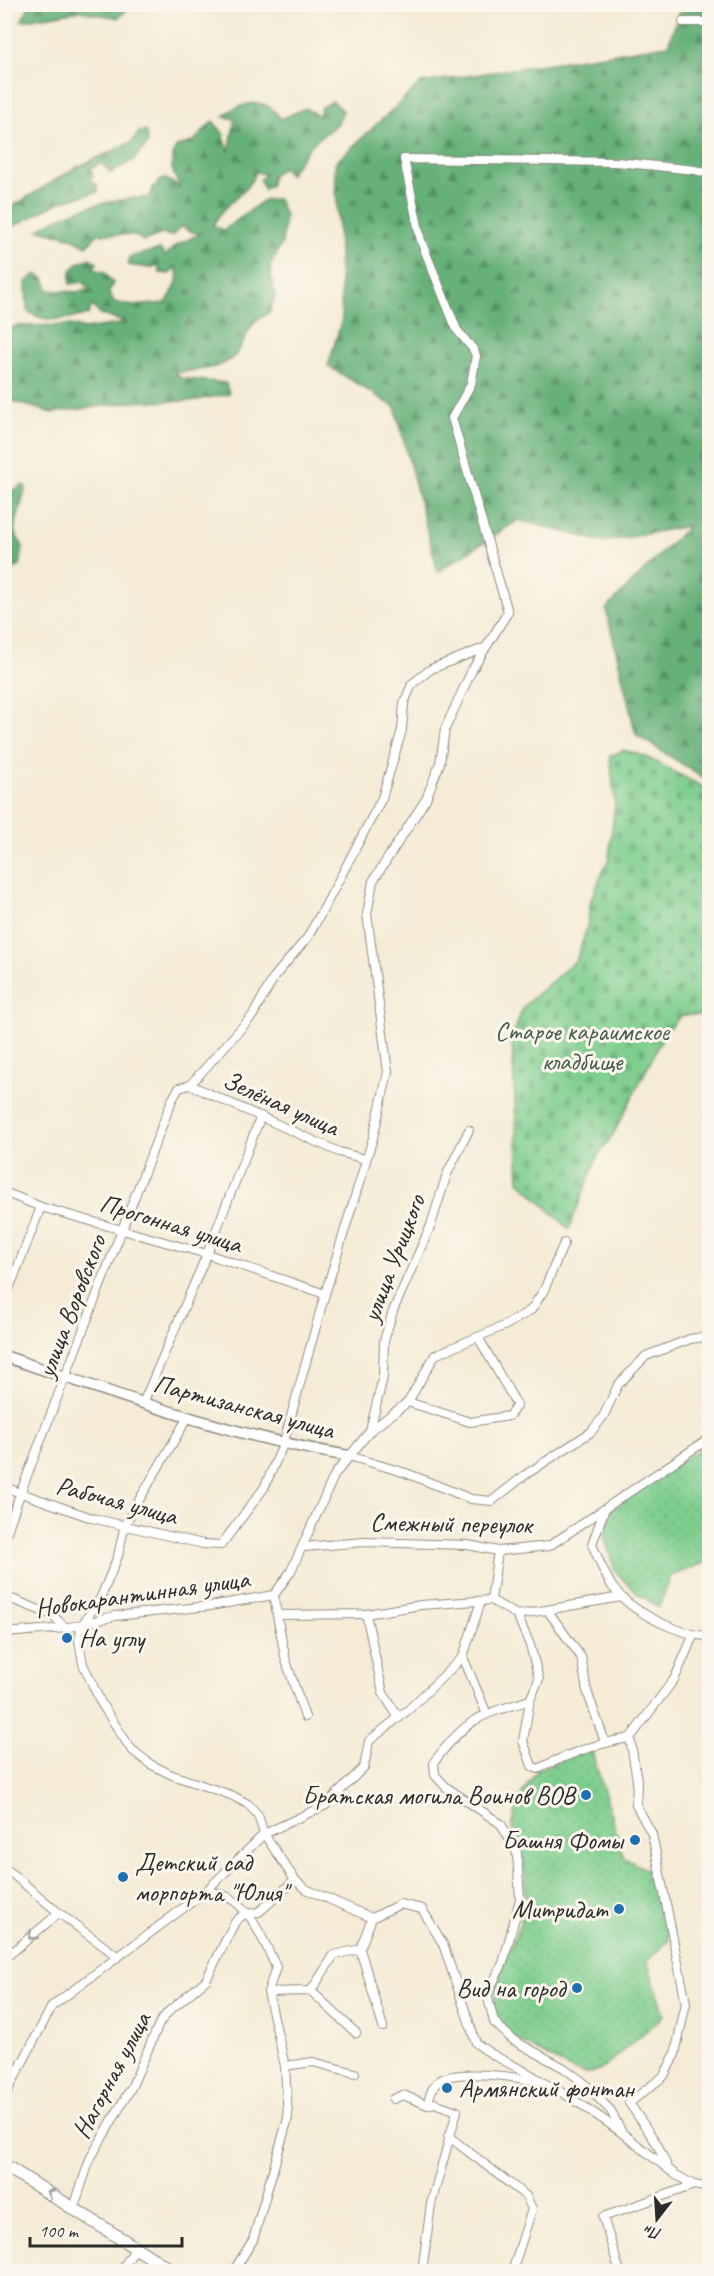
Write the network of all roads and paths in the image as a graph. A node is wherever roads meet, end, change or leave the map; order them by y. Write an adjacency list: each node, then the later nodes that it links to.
1 (683, 22): 2 (street)
2 (710, 22)
3 (710, 174): 4 (street)
4 (484, 648): 5 (street); 9 (street)
5 (189, 1085): 6 (street, Зелёная улица); 7 (street, Зелёная улица)
6 (179, 1088): 12 (street, улица Воровского)
7 (261, 1116): 9 (street, Зелёная улица); 14 (street)
8 (469, 1130): 24 (street, улица Урицкого)
9 (365, 1159): 15 (street)
10 (4, 1192): 11 (street, Прогонная улица)
11 (41, 1207): 12 (street, Прогонная улица); 16 (street)
12 (123, 1229): 14 (street, Прогонная улица); 20 (street, улица Воровского)
13 (564, 1243): 18 (street)
14 (207, 1254): 15 (street, Прогонная улица); 21 (street)
15 (325, 1294): 26 (street)
16 (4, 1302)
17 (710, 1336): 27 (street, Партизанская улица)
18 (478, 1337): 22 (street); 22 (street)
19 (4, 1356): 20 (street, Партизанская улица)
20 (67, 1377): 21 (street, Партизанская улица); 29 (street, улица Воровского)
21 (142, 1402): 23 (street, Партизанская улица)
22 (408, 1402): 24 (street)
23 (188, 1417): 26 (street, Партизанская улица); 31 (street)
24 (370, 1431): 27 (street, улица Урицкого)
25 (710, 1438): 30 (street, Смежный переулок)
26 (284, 1445): 27 (street, Партизанская улица); 31 (street, Рабочая улица)
27 (349, 1456): 33 (street, улица Урицкого)
28 (4, 1487): 29 (street, Рабочая улица)
29 (20, 1494): 31 (street, Рабочая улица); 32 (street, улица Воровского)
30 (604, 1511): 34 (street, Смежный переулок); 37 (street)
31 (125, 1524): 44 (street)
32 (4, 1540)
33 (303, 1547): 34 (street, Смежный переулок); 35 (street, улица Урицкого)
34 (498, 1551): 38 (street)
35 (274, 1595): 42 (street, Новокарантинная улица); 44 (street, Новокарантинная улица)
36 (4, 1596): 45 (street)
37 (621, 1597): 40 (street); 47 (street)
38 (491, 1600): 39 (street, Новокарантинная улица); 43 (street)
39 (481, 1601): 41 (street, Новокарантинная улица); 49 (street)
40 (548, 1611): 43 (street); 55 (street)
41 (366, 1614): 42 (street, Новокарантинная улица); 53 (street)
42 (277, 1615): 52 (street)
43 (517, 1615): 50 (street)
44 (82, 1625): 45 (street, Новокарантинная улица); 56 (street)
45 (66, 1628): 46 (street, Новокарантинная улица)
46 (4, 1633)
47 (693, 1636): 48 (street); 54 (street)
48 (709, 1636)
49 (463, 1657): 51 (street); 53 (street)
50 (530, 1700): 51 (street); 55 (street)
51 (486, 1712): 76 (street)
52 (305, 1717)
53 (399, 1718): 56 (street)
54 (630, 1738): 55 (street); 79 (street)
55 (605, 1742)
56 (264, 1834): 58 (street); 59 (street)
57 (4, 1867): 60 (street)
58 (295, 1880): 61 (street, Нагорная улица); 62 (street)
59 (205, 1893): 61 (street); 64 (street)
60 (58, 1913): 64 (street); 65 (street, one-way to 65)
61 (250, 1916): 67 (street); 82 (street, Нагорная улица)
62 (372, 1918): 63 (street); 72 (street)
63 (360, 1949): 66 (street); 68 (street)
64 (117, 1956): 73 (street)
65 (4, 1959)
66 (311, 1991): 67 (street); 69 (street)
67 (268, 1992): 70 (street)
68 (383, 2027)
69 (356, 2033)
70 (285, 2067): 71 (street); 86 (street)
71 (355, 2073)
72 (545, 2084): 75 (street); 76 (street)
73 (4, 2098)
74 (393, 2099): 75 (street)
75 (428, 2105): 77 (street)
76 (622, 2133): 79 (street)
77 (448, 2136): 87 (street); 88 (street)
78 (4, 2165): 82 (main road, one-way to 78)
79 (675, 2175): 80 (street)
80 (694, 2185): 81 (street); 89 (street)
81 (710, 2188)
82 (74, 2207): 83 (main road)
83 (137, 2246): 84 (street); 85 (main road)
84 (120, 2271)
85 (174, 2271)
86 (233, 2271)
87 (422, 2271)
88 (512, 2271)
89 (620, 2271)

